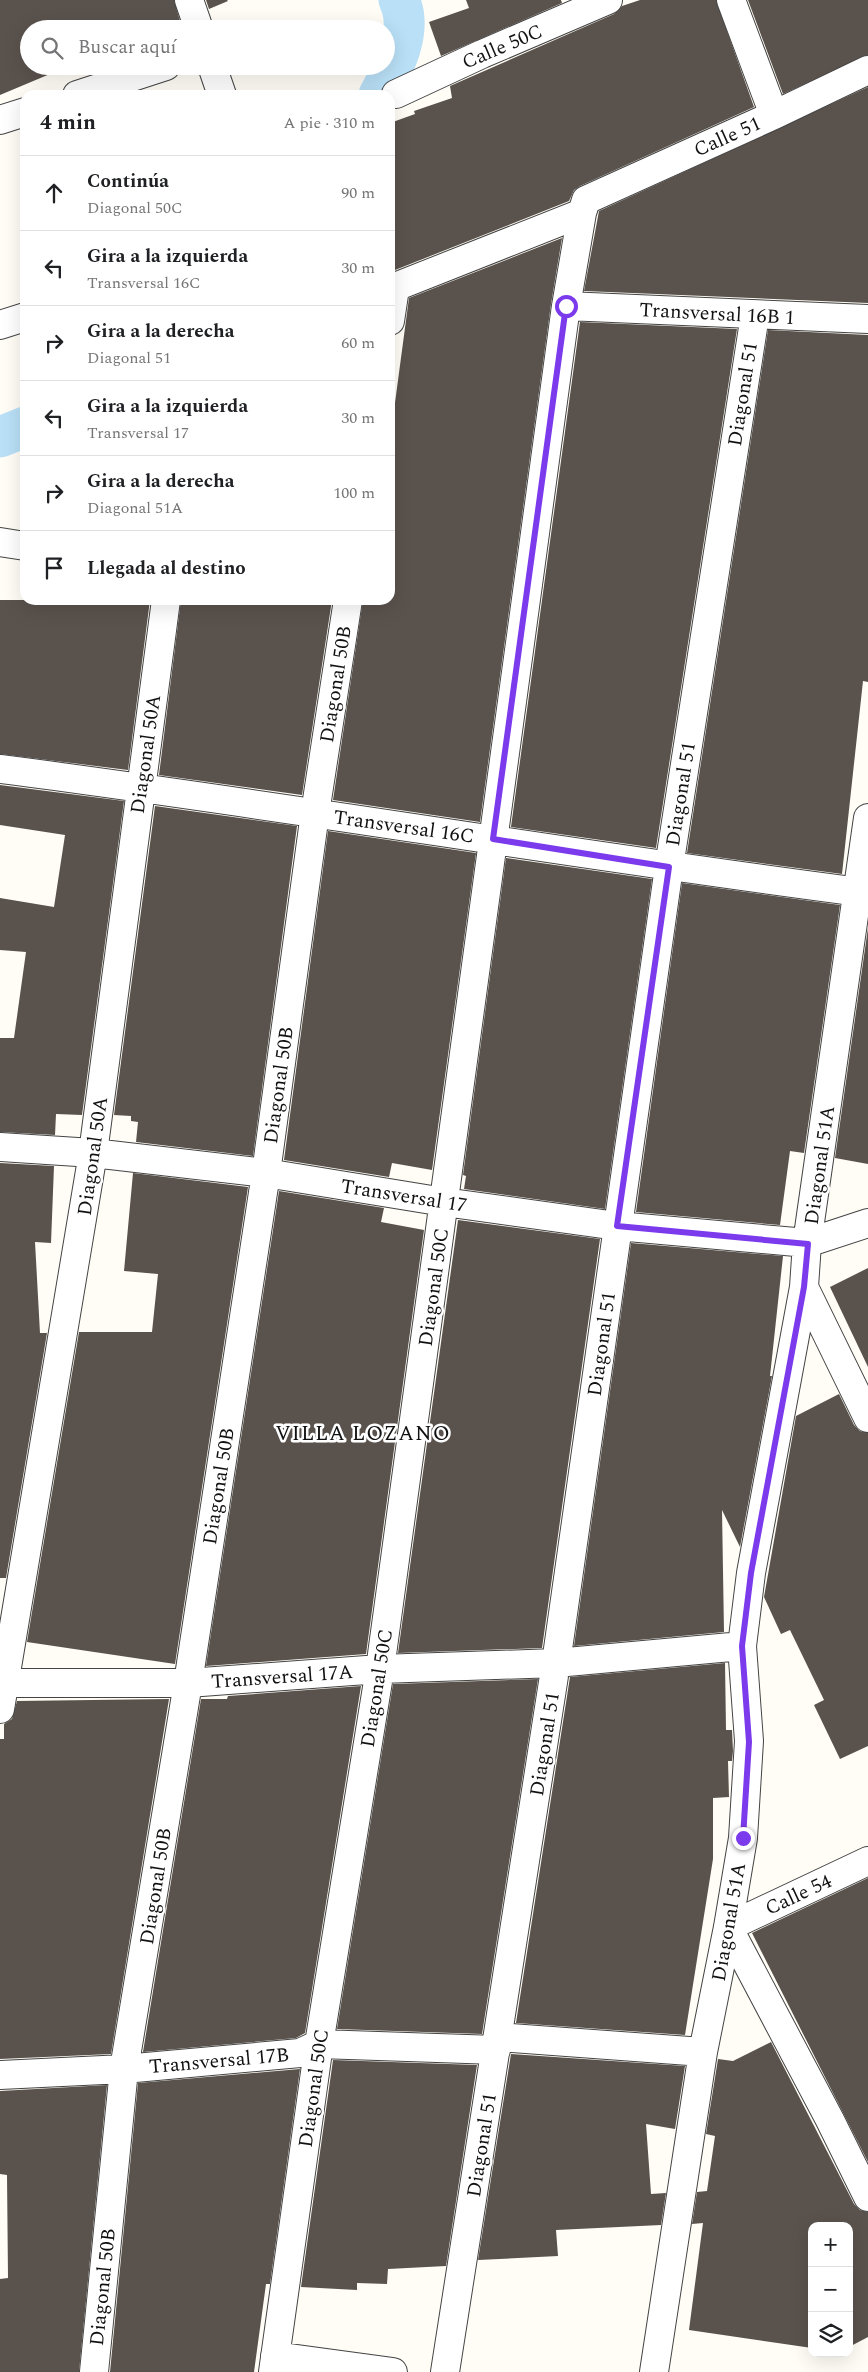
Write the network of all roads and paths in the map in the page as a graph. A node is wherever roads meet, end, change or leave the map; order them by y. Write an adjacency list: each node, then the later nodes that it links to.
1 (189, 0): 4 (street)
2 (608, 0): 10 (street, Calle 50C)
3 (731, 0): 12 (street)
4 (196, 20)
5 (868, 70): 12 (street, Calle 51)
6 (138, 75): 8 (street)
7 (215, 75): 9 (street)
8 (92, 90)
9 (220, 90)
10 (396, 94)
11 (20, 114): 13 (street)
12 (774, 116): 14 (street, Calle 51)
13 (0, 120)
14 (584, 207): 15 (street, Calle 51); 16 (street, Diagonal 50C)
15 (395, 287)
16 (566, 306): 17 (street, Transversal 16B 1); 29 (street, Diagonal 50C)
17 (755, 315): 19 (street, Transversal 16B 1); 30 (street, Diagonal 51)
18 (20, 319): 20 (street)
19 (868, 320)
20 (0, 325)
21 (0, 542): 22 (street)
22 (20, 545)
23 (165, 605): 26 (street, Diagonal 50A)
24 (347, 605): 27 (street, Diagonal 50B)
25 (0, 769): 26 (street, Transversal 16C)
26 (140, 787): 27 (street, Transversal 16C); 33 (street, Diagonal 50A)
27 (315, 813): 29 (street, Transversal 16C); 34 (street, Diagonal 50B)
28 (868, 818): 31 (street, Diagonal 51A)
29 (493, 839): 30 (street, Transversal 16C); 35 (street, Diagonal 50C)
30 (669, 867): 31 (street, Transversal 16C); 37 (street, Diagonal 51)
31 (864, 893): 38 (street, Diagonal 51A)
32 (0, 1147): 33 (street, Transversal 17)
33 (93, 1153): 34 (street, Transversal 17); 45 (street, Diagonal 50A)
34 (266, 1173): 35 (street, Transversal 17); 44 (street, Diagonal 50B)
35 (444, 1202): 37 (street, Transversal 17); 43 (street, Diagonal 50C)
36 (868, 1223): 38 (street)
37 (617, 1226): 38 (street, Transversal 17); 42 (street, Diagonal 51)
38 (808, 1244): 39 (street, Diagonal 51A)
39 (804, 1287): 40 (street); 41 (street, Diagonal 51A)
40 (868, 1418)
41 (742, 1646): 42 (street, Transversal 17A); 47 (street, Diagonal 51A)
42 (556, 1663): 43 (street, Transversal 17A); 49 (street, Diagonal 51)
43 (380, 1669): 44 (street, Transversal 17A); 48 (street, Diagonal 50C)
44 (188, 1683): 45 (street, Transversal 17A); 51 (street, Diagonal 50B)
45 (1, 1692)
46 (868, 1861): 47 (street, Calle 54)
47 (728, 1927): 50 (street, Diagonal 51A); 53 (street)
48 (319, 2044): 49 (street, Transversal 17B); 51 (street, Transversal 17B); 54 (street, Diagonal 50C)
49 (497, 2044): 50 (street, Transversal 17B); 57 (street, Diagonal 51)
50 (703, 2052): 58 (street, Diagonal 51A)
51 (124, 2069): 52 (street, Transversal 17B); 55 (street, Diagonal 50B)
52 (0, 2075)
53 (868, 2197)
54 (274, 2364): 56 (street)
55 (94, 2372)
56 (393, 2372)
57 (444, 2372)
58 (654, 2372)

